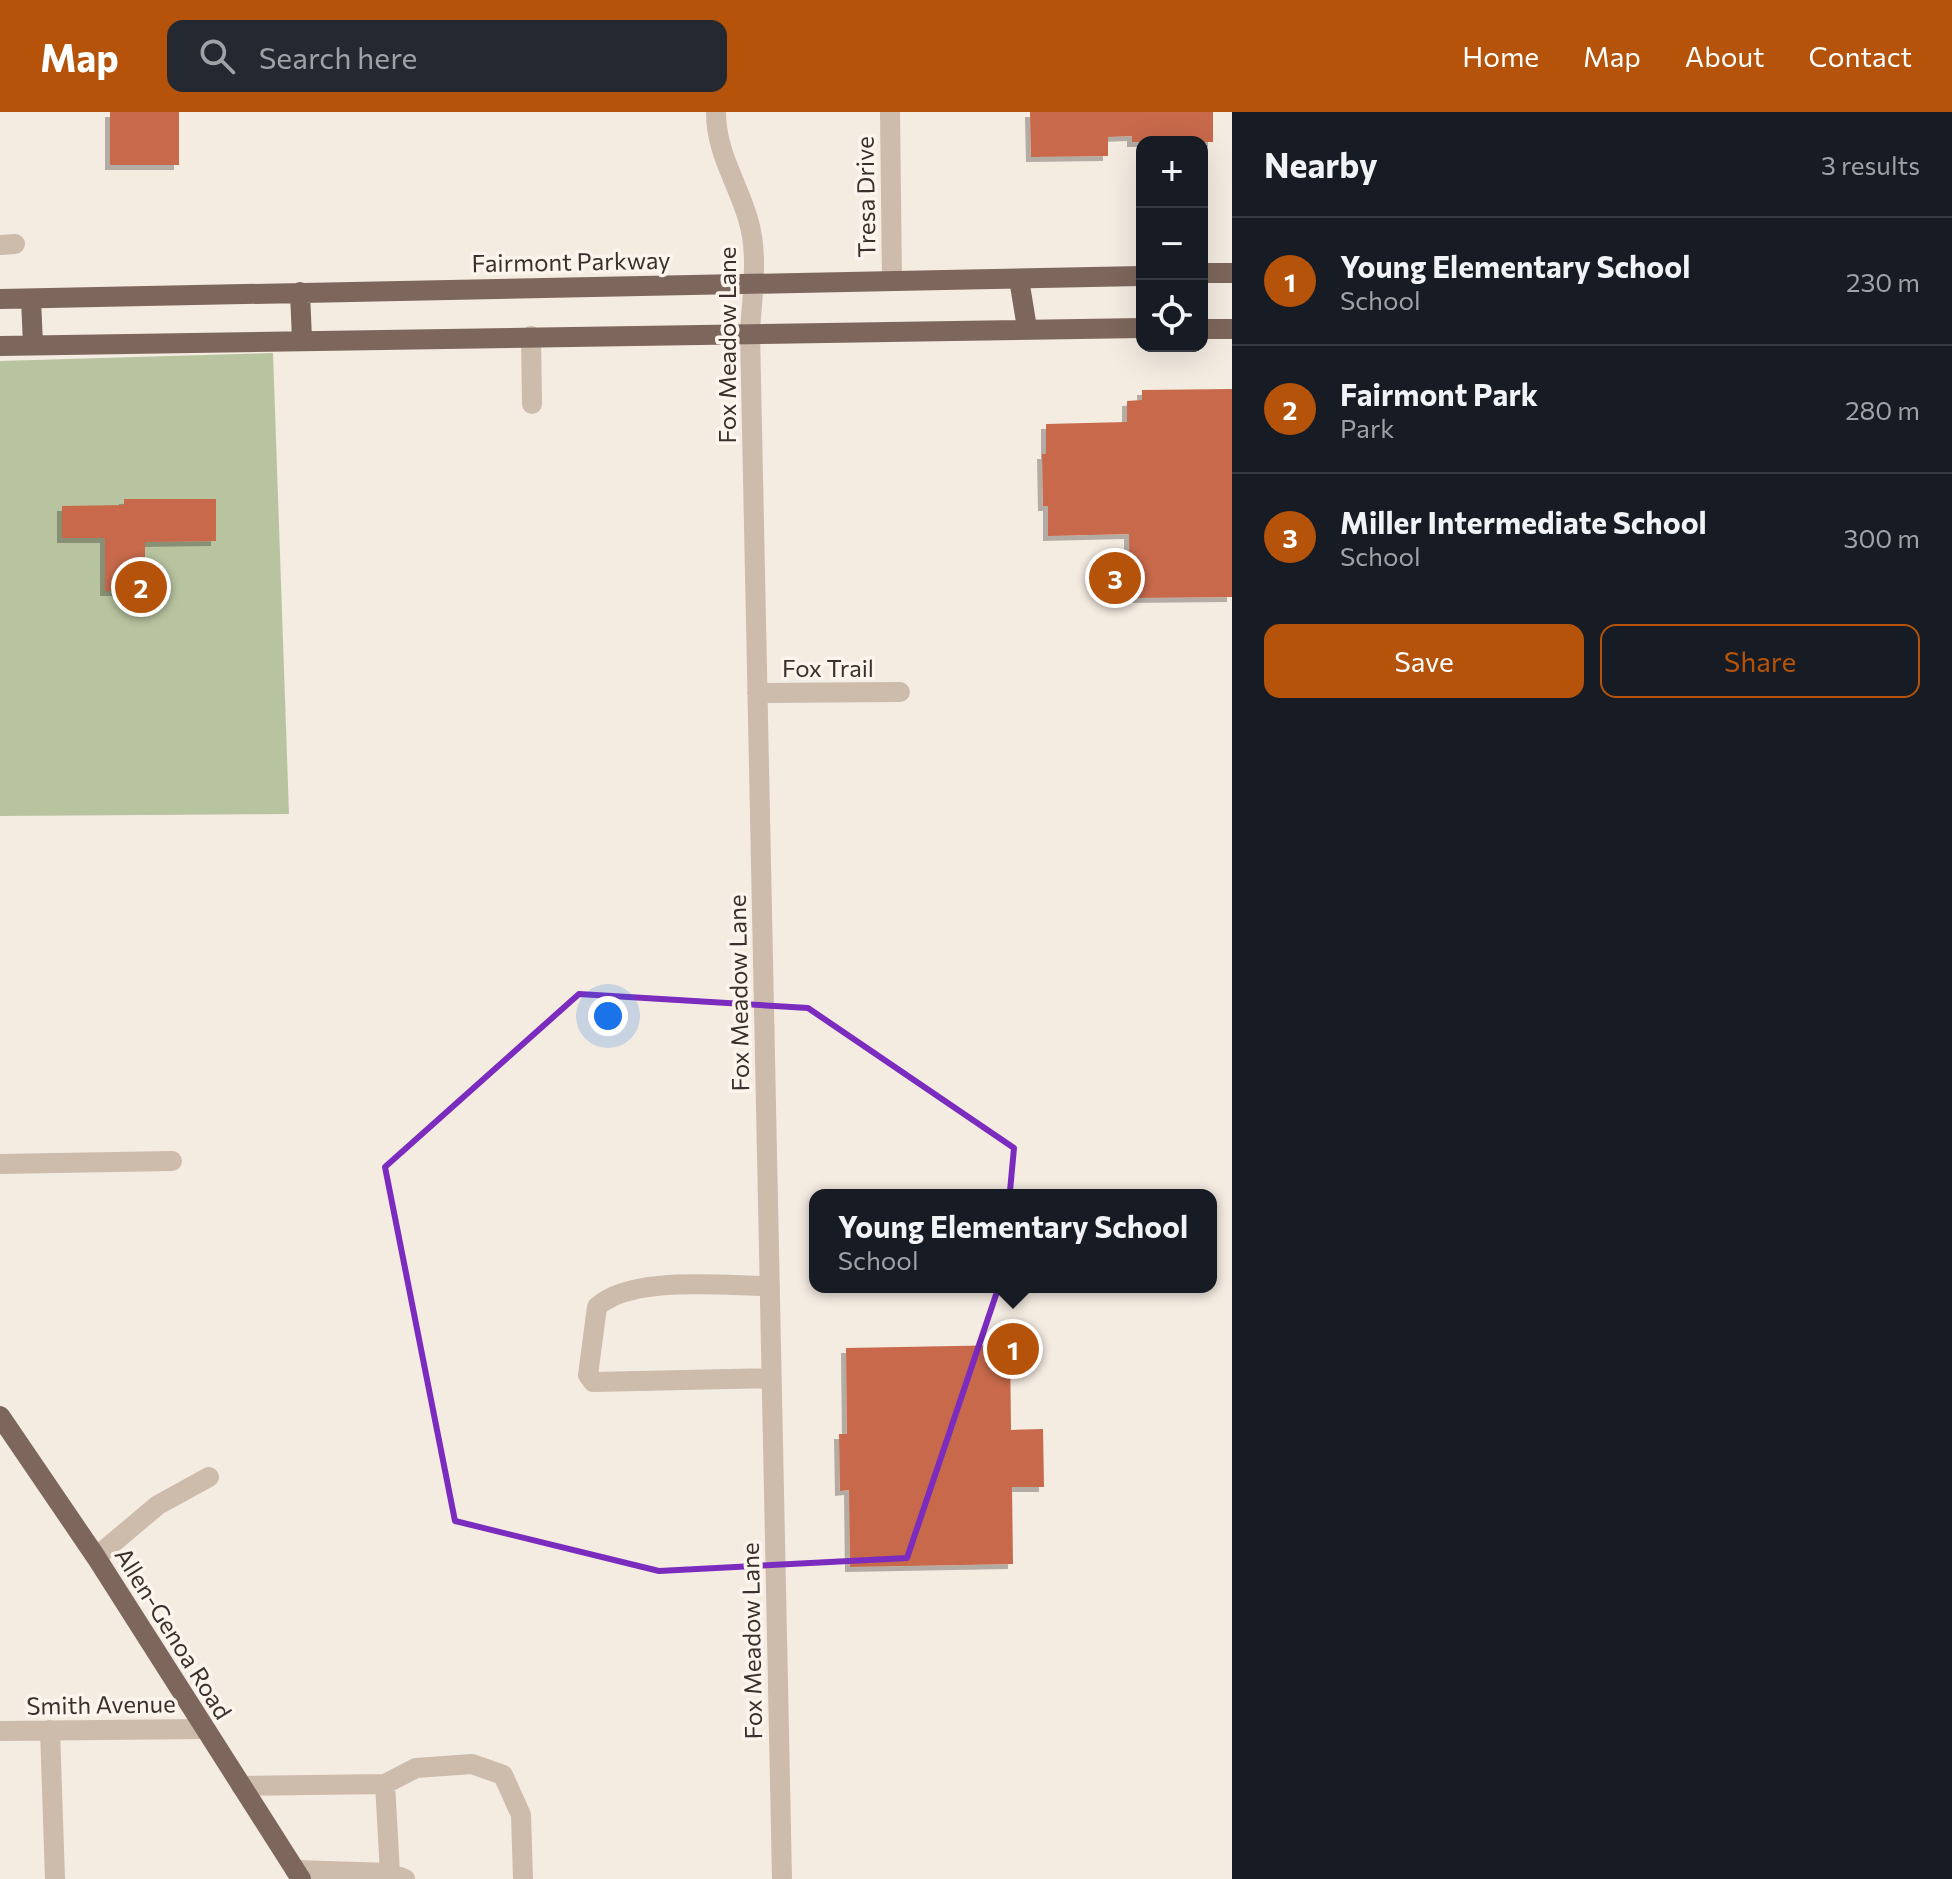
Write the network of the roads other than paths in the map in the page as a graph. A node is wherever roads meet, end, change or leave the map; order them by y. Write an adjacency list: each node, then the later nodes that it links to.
1 (716, 112): 8 (street, Fox Meadow Lane)
2 (890, 112): 7 (street, Tresa Drive)
3 (1208, 273): 4 (main road)
4 (1232, 273)
5 (1136, 276): 6 (main road, Fairmont Parkway)
6 (1019, 279): 7 (main road, Fairmont Parkway); 12 (main road)
7 (892, 281): 8 (main road, Fairmont Parkway)
8 (753, 284): 9 (main road, Fairmont Parkway); 16 (street, Fox Meadow Lane)
9 (300, 292): 11 (main road, Fairmont Parkway); 18 (main road)
10 (0, 299): 11 (main road, Fairmont Parkway)
11 (31, 299): 19 (main road)
12 (1027, 328): 13 (main road); 16 (main road)
13 (1136, 328)
14 (1208, 329): 15 (main road)
15 (1232, 329)
16 (750, 332): 17 (main road); 23 (street, Fox Meadow Lane)
17 (531, 336): 18 (main road); 21 (street)
18 (302, 340): 19 (main road)
19 (33, 345): 20 (main road)
20 (0, 346)
21 (532, 404)
22 (900, 692): 23 (street, Fox Trail)
23 (757, 693): 26 (street, Fox Meadow Lane)
24 (172, 1161): 25 (street)
25 (0, 1164)
26 (770, 1286): 27 (street, Fox Meadow Lane); 27 (street)
27 (771, 1378): 40 (street, Fox Meadow Lane)
28 (0, 1416): 30 (main road, Allen-Genoa Road)
29 (209, 1477): 30 (street)
30 (96, 1557): 31 (main road, Allen-Genoa Road)
31 (203, 1729): 32 (street, Smith Avenue); 35 (main road, Allen-Genoa Road)
32 (50, 1730): 33 (street, Smith Avenue); 38 (street)
33 (0, 1731)
34 (385, 1784): 35 (street); 37 (street); 39 (street)
35 (241, 1786): 36 (main road, Allen-Genoa Road)
36 (298, 1874): 37 (street)
37 (398, 1876)
38 (55, 1879)
39 (523, 1879)
40 (782, 1879)

